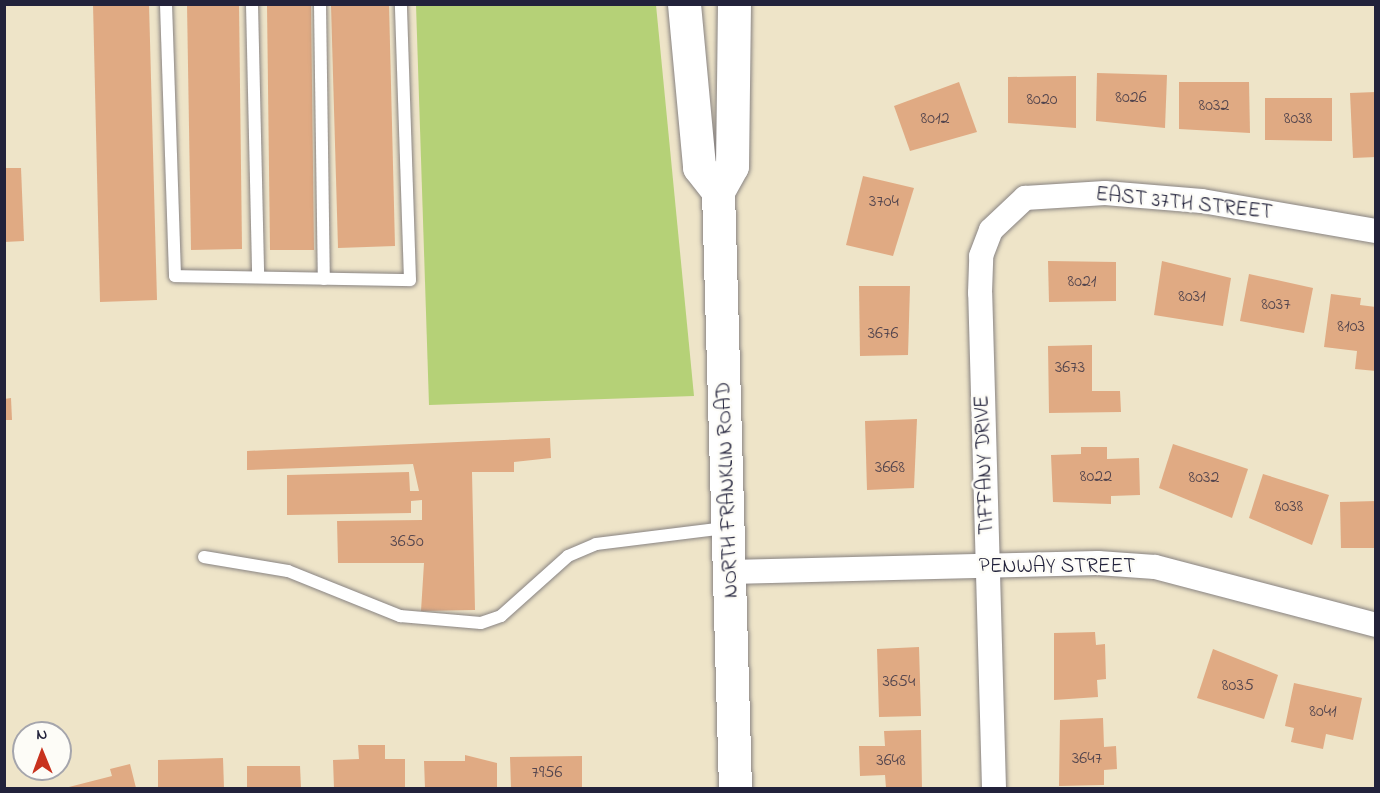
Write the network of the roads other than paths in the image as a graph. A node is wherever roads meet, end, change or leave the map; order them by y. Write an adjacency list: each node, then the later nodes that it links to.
1 (166, 4): 10 (lane)
2 (252, 4): 10 (lane)
3 (320, 4): 11 (lane)
4 (401, 4): 11 (lane)
5 (684, 4): 7 (main road)
6 (734, 4): 7 (main road, NORTH FRANKLIN ROAD)
7 (718, 191): 12 (main road, NORTH FRANKLIN ROAD)
8 (999, 218): 9 (street, EAST 37TH STREET); 14 (street, TIFFANY DRIVE)
9 (1376, 231)
10 (258, 278): 11 (lane)
11 (324, 279)
12 (729, 527): 13 (lane); 15 (main road, NORTH FRANKLIN ROAD)
13 (204, 557)
14 (988, 566): 15 (street, PENWAY STREET); 16 (street, PENWAY STREET); 18 (street, TIFFANY DRIVE)
15 (730, 572): 17 (main road, NORTH FRANKLIN ROAD)
16 (1376, 625)
17 (735, 789)
18 (994, 789)

